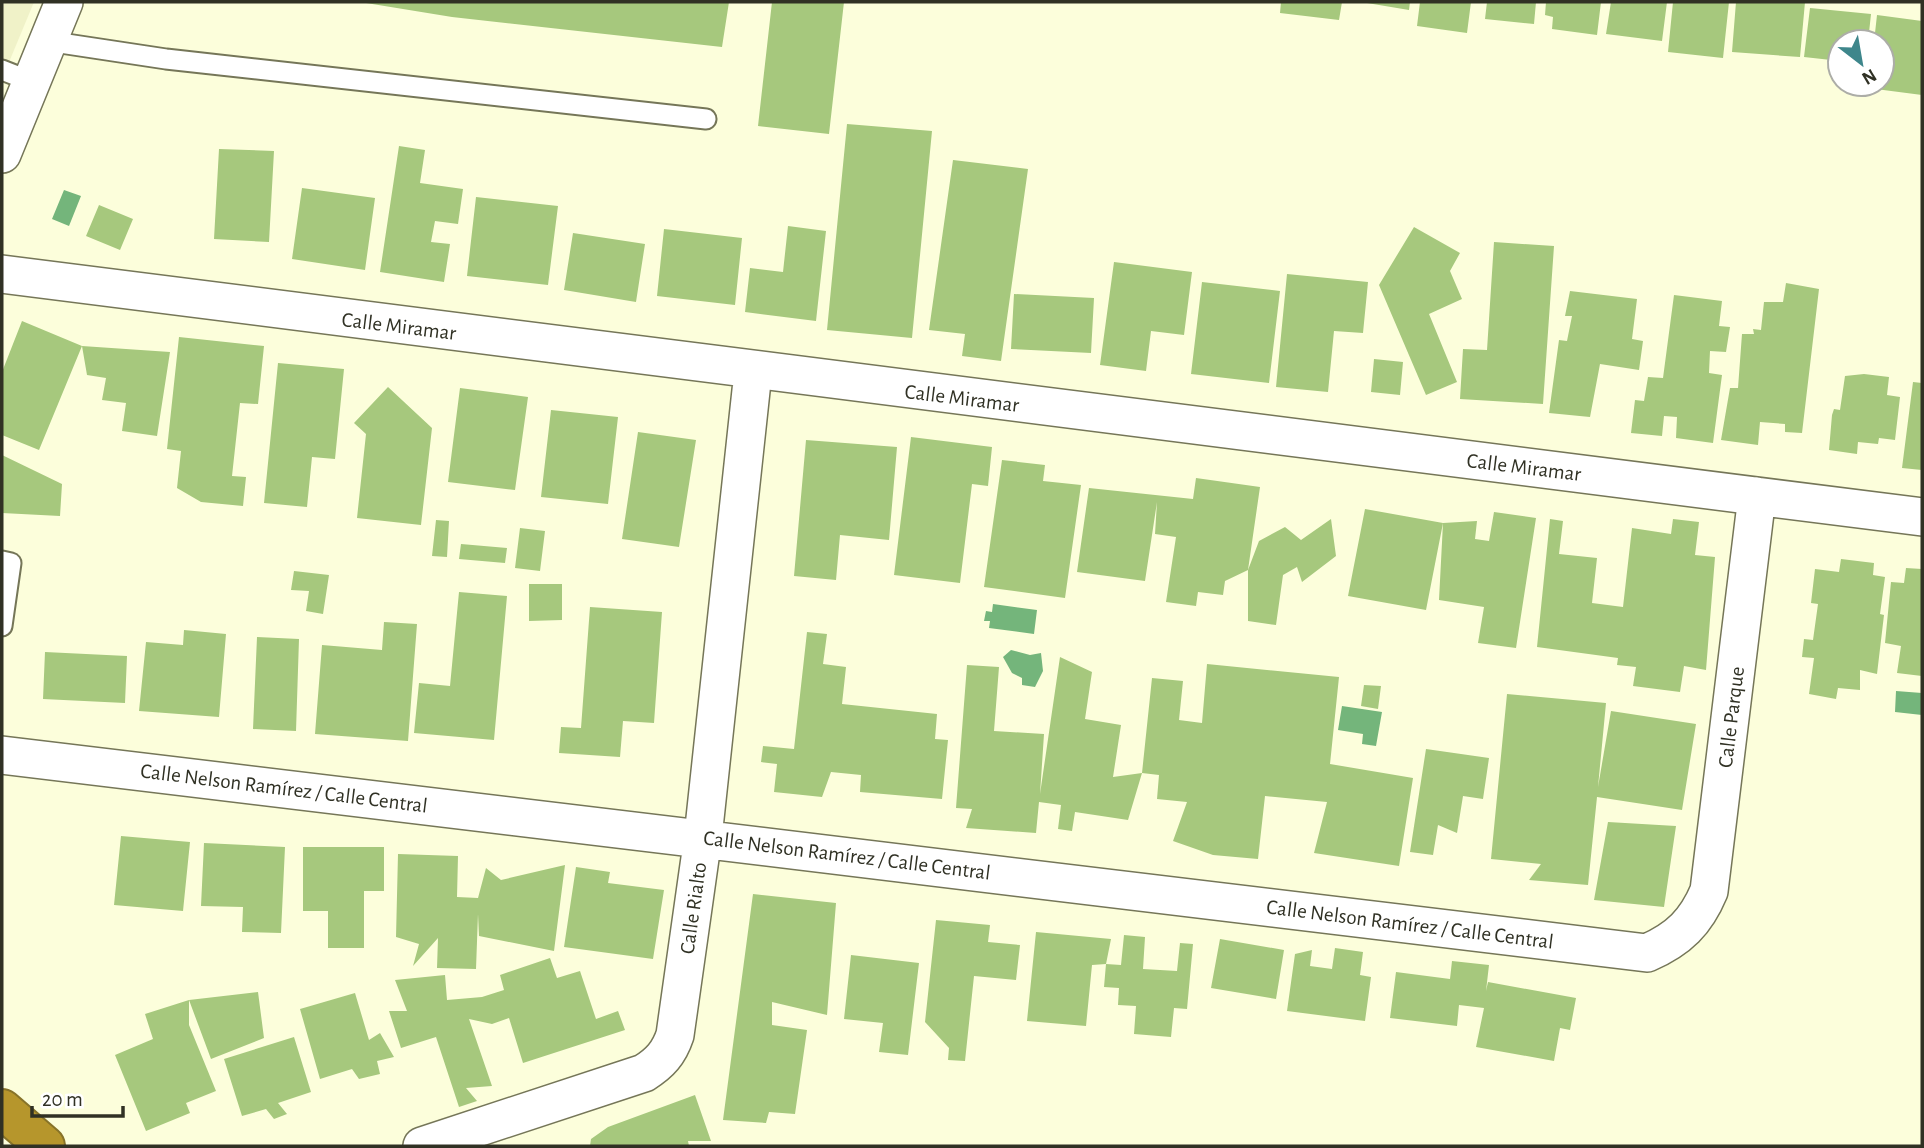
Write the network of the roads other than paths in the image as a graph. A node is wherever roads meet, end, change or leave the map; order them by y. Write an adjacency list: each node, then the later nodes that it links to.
1 (64, 2): 2 (street)
2 (47, 41): 3 (street); 5 (lane)
3 (16, 75): 4 (street)
4 (9, 114): 6 (street)
5 (706, 119)
6 (2, 154)
7 (2, 274): 8 (street, Calle Miramar)
8 (753, 372): 9 (street, Calle Miramar); 14 (street, Calle Rialto)
9 (1757, 496): 10 (street, Calle Miramar); 15 (street, Calle Parque)
10 (1922, 517)
11 (2, 561): 12 (lane)
12 (2, 626)
13 (2, 755): 14 (street, Calle Nelson Ramírez / Calle Central)
14 (703, 838): 15 (street, Calle Nelson Ramírez / Calle Central); 18 (street, Calle Rialto)
15 (1686, 930)
16 (2, 1109): 17 (highway)
17 (45, 1146)
18 (422, 1146)

